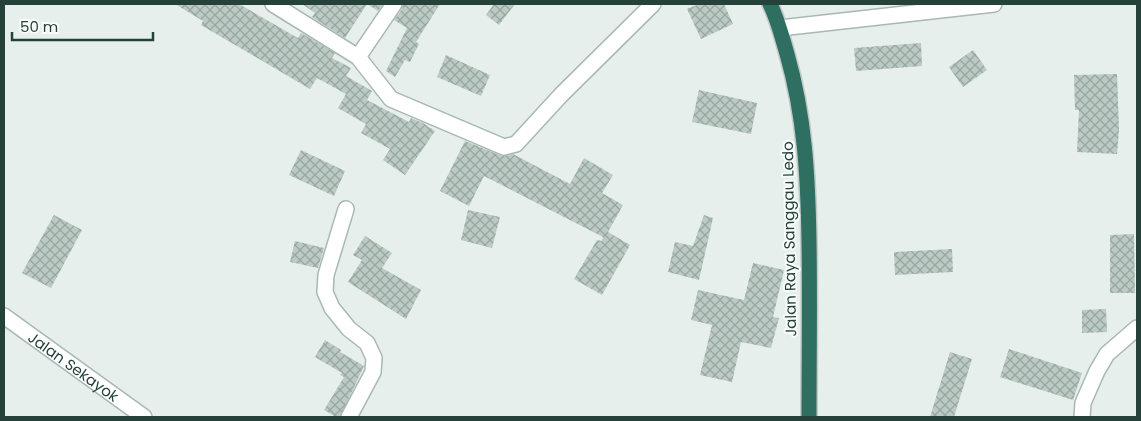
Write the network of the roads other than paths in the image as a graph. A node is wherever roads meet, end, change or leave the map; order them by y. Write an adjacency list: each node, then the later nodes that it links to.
1 (273, 4): 7 (street)
2 (394, 4): 7 (street)
3 (652, 4): 7 (street)
4 (770, 4): 6 (highway, Jalan Raya Sanggau Ledo)
5 (994, 4): 6 (street)
6 (780, 28): 13 (highway, Jalan Raya Sanggau Ledo)
7 (358, 57)
8 (346, 209): 12 (street)
9 (4, 316): 11 (street, Jalan Sekayok)
10 (1137, 328): 14 (street)
11 (144, 417)
12 (349, 417)
13 (809, 417)
14 (1082, 417)

